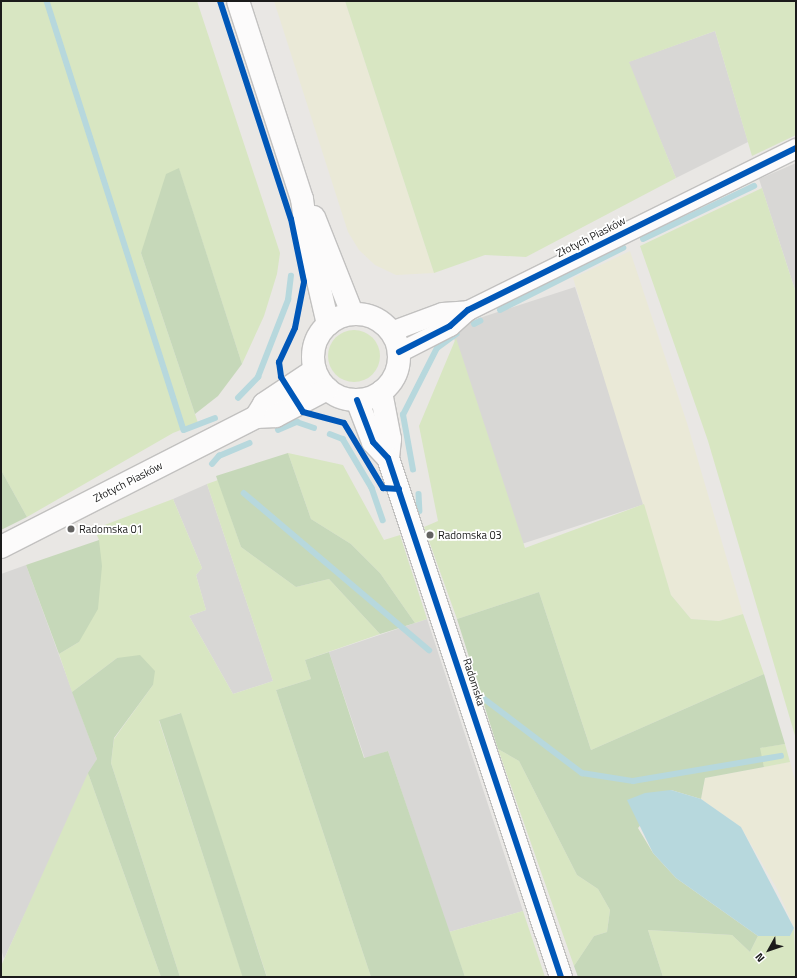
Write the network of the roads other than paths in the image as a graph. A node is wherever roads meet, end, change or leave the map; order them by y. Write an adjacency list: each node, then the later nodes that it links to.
1 (238, 1): 3 (street)
2 (796, 148): 4 (street, Złotych Piasków)
3 (302, 199): 5 (street); 6 (street)
4 (468, 310): 7 (street, Złotych Piasków); 8 (street, Złotych Piasków)
5 (352, 313): 6 (street); 7 (street)
6 (328, 324): 9 (street)
7 (391, 331): 8 (street)
8 (399, 352): 11 (street)
9 (315, 370): 10 (street); 13 (street, Złotych Piasków)
10 (327, 389): 12 (street); 13 (street, Złotych Piasków)
11 (381, 392): 12 (street); 14 (street, Radomska)
12 (357, 400): 14 (street, Radomska)
13 (256, 417): 15 (street, Złotych Piasków)
14 (388, 458): 16 (street, Radomska)
15 (1, 547)
16 (561, 977)

